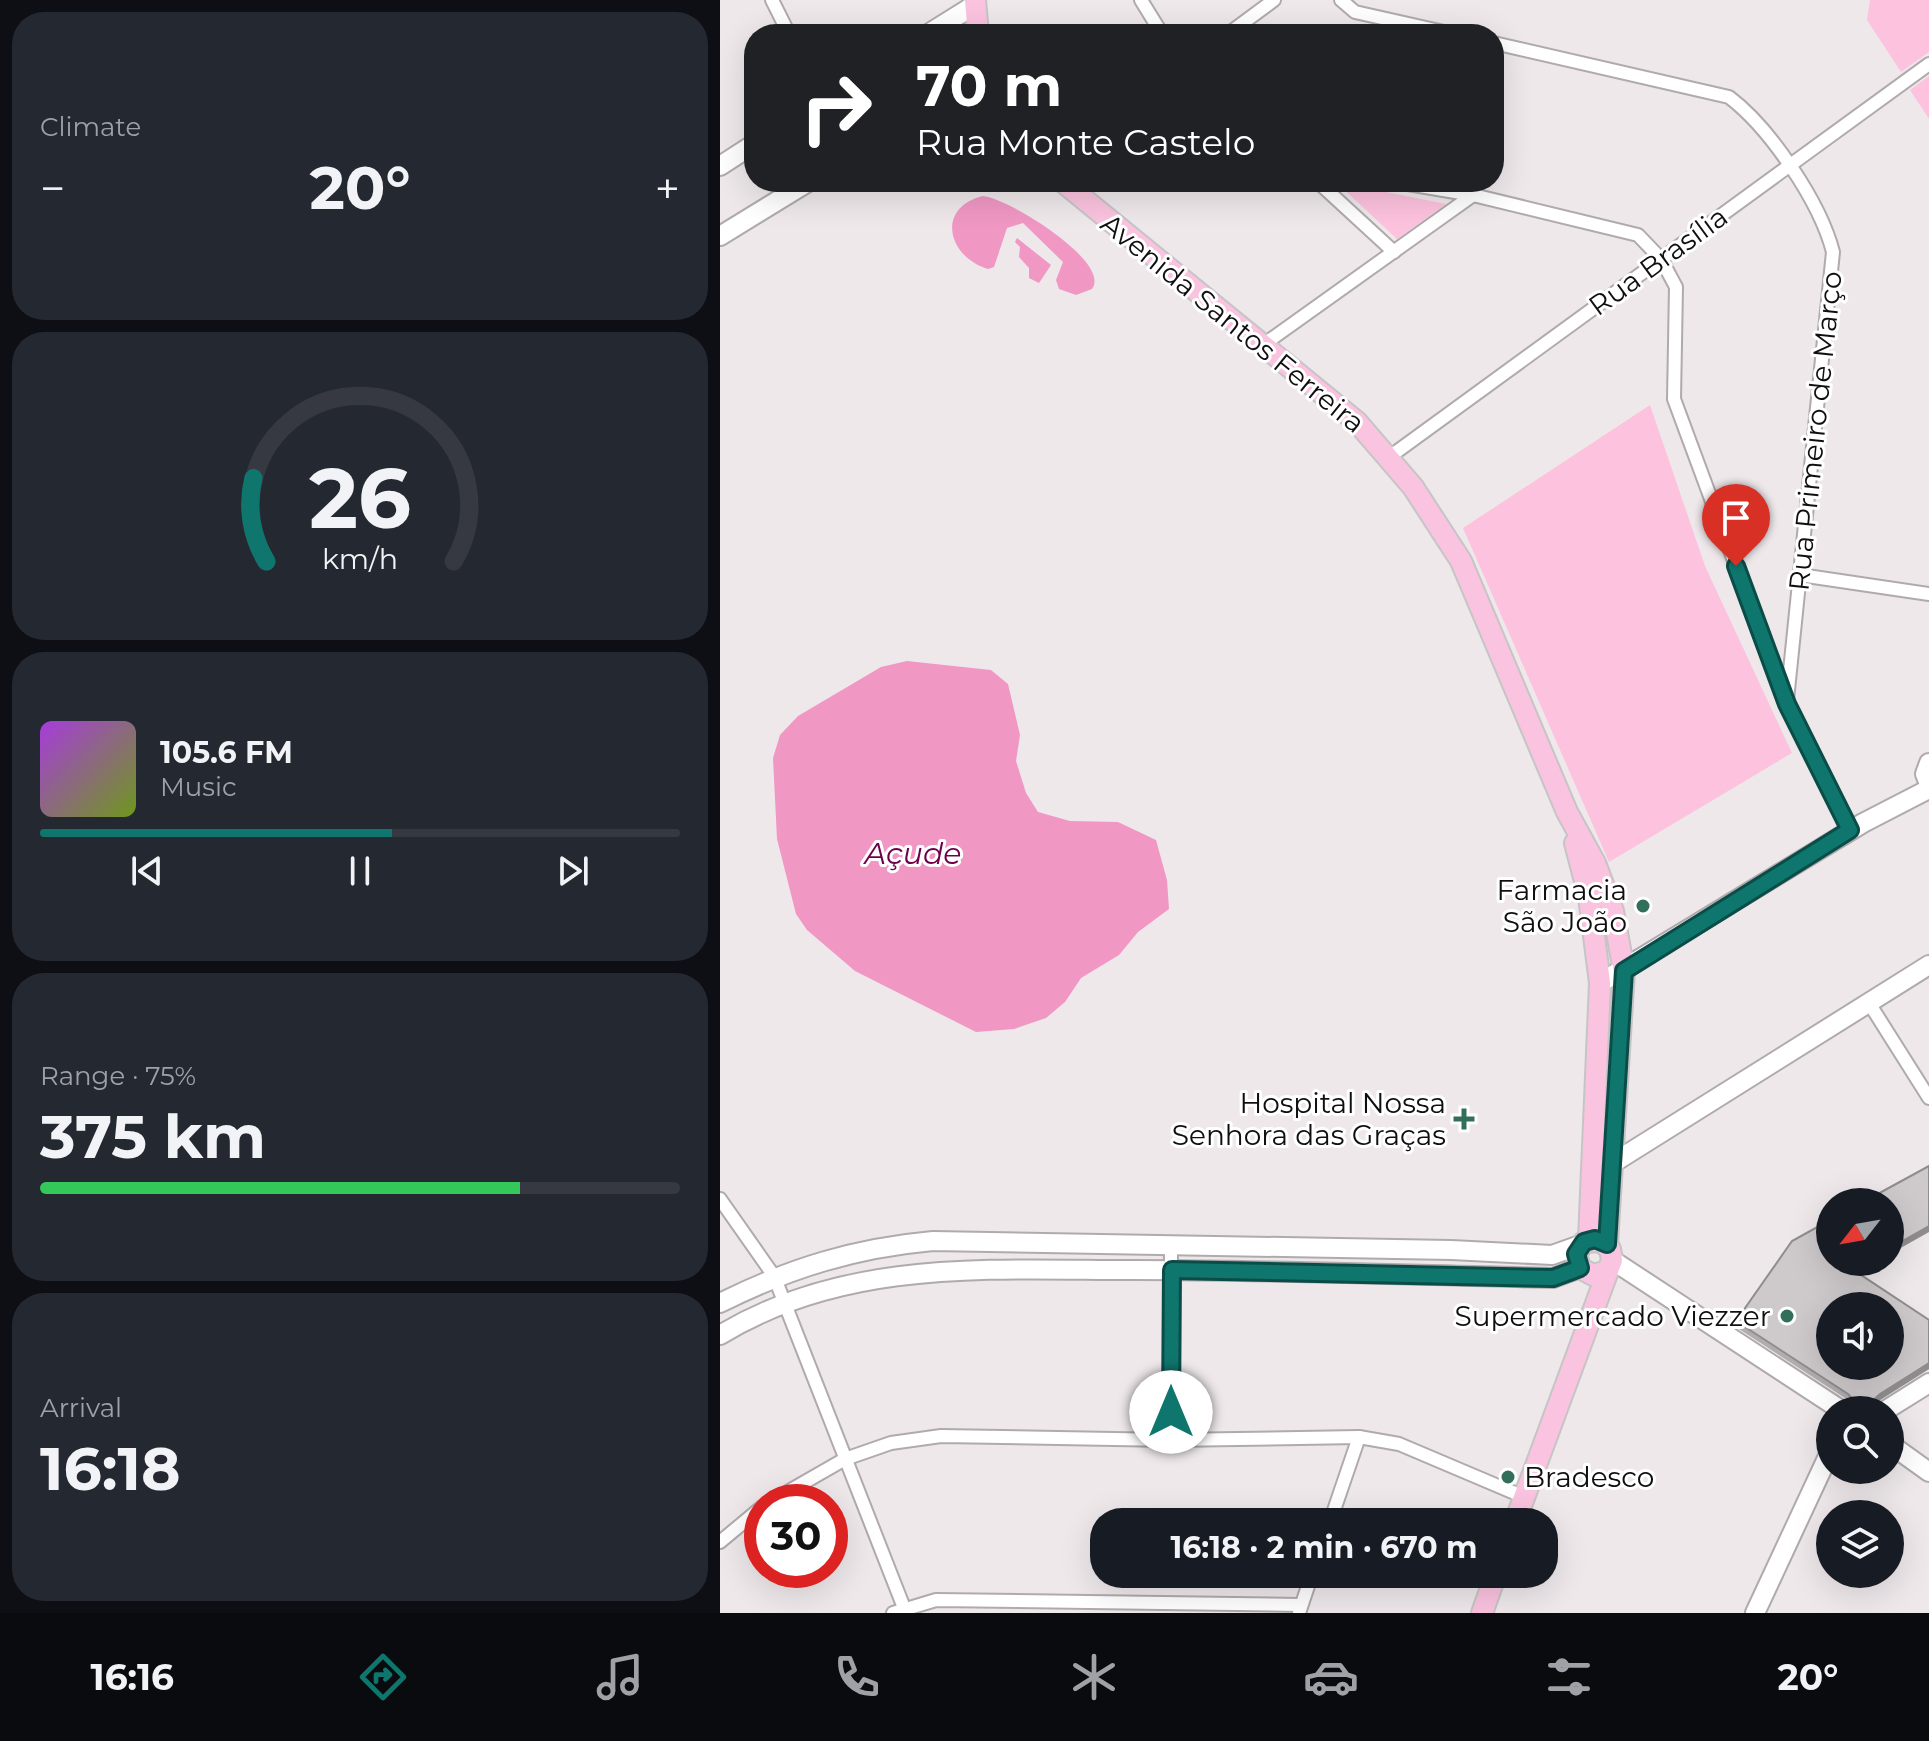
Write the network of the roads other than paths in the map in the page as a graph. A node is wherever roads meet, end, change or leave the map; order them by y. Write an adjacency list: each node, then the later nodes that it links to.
1 (772, 0): 6 (street)
2 (1141, 0): 9 (street)
3 (1274, 0): 10 (street)
4 (1341, 0): 11 (street)
5 (975, 2): 7 (street); 8 (main road)
6 (784, 24)
7 (943, 24)
8 (977, 24)
9 (1156, 24)
10 (1242, 24)
11 (1408, 24)
12 (1504, 45): 15 (street, Rua Primeiro de Março)
13 (1929, 64): 15 (street, Rua Brasília)
14 (744, 150): 16 (street)
15 (1789, 165): 24 (street, Rua Brasília); 27 (street, Rua Primeiro de Março)
16 (720, 166)
17 (792, 192): 22 (street)
18 (1075, 192): 25 (main road, Avenida Santos Ferreira)
19 (1329, 192): 23 (street)
20 (1455, 192): 21 (street)
21 (1473, 195): 23 (street); 24 (street)
22 (720, 236)
23 (1394, 252): 25 (street)
24 (1661, 259): 26 (street, Rua Brasília); 29 (street)
25 (1263, 345): 26 (main road, Avenida Santos Ferreira)
26 (1388, 458): 31 (main road, Avenida Santos Ferreira)
27 (1800, 575): 28 (street); 29 (street, Rua Primeiro de Março)
28 (1929, 594)
29 (1787, 704): 32 (street)
30 (1928, 773): 32 (street)
31 (1567, 812): 34 (main road, Avenida Santos Ferreira); 35 (main road, Avenida Santos Ferreira)
32 (1856, 827): 34 (street)
33 (1929, 965): 36 (street)
34 (1624, 971): 35 (street); 38 (main road, Avenida Santos Ferreira)
35 (1600, 983): 41 (main road, Avenida Santos Ferreira)
36 (1869, 1003): 37 (street); 38 (street)
37 (1929, 1098)
38 (1613, 1163): 41 (main road, Avenida Santos Ferreira)
39 (720, 1199): 43 (street)
40 (1171, 1245): 41 (street); 42 (street); 43 (street)
41 (1594, 1258): 42 (street); 48 (street); 57 (main road, Avenida Santos Ferreira)
42 (1172, 1270): 45 (street); 51 (street)
43 (774, 1276): 44 (street); 45 (street)
44 (720, 1303)
45 (786, 1304): 46 (street); 53 (street)
46 (720, 1335)
47 (1929, 1383): 49 (street)
48 (1818, 1396)
49 (1904, 1399)
50 (1359, 1437): 51 (street); 57 (street); 58 (street)
51 (1170, 1440): 53 (street)
52 (1904, 1454): 54 (street)
53 (845, 1459): 56 (street); 65 (street)
54 (1929, 1472)
55 (1816, 1482): 67 (street)
56 (801, 1484)
57 (1524, 1497): 59 (main road, Avenida Santos Ferreira)
58 (1335, 1508)
59 (1520, 1508)
60 (744, 1522): 61 (street)
61 (720, 1542)
62 (1307, 1588): 64 (street)
63 (1491, 1588): 66 (main road)
64 (1300, 1609): 65 (street)
65 (901, 1611)
66 (1482, 1613)
67 (1755, 1613)

